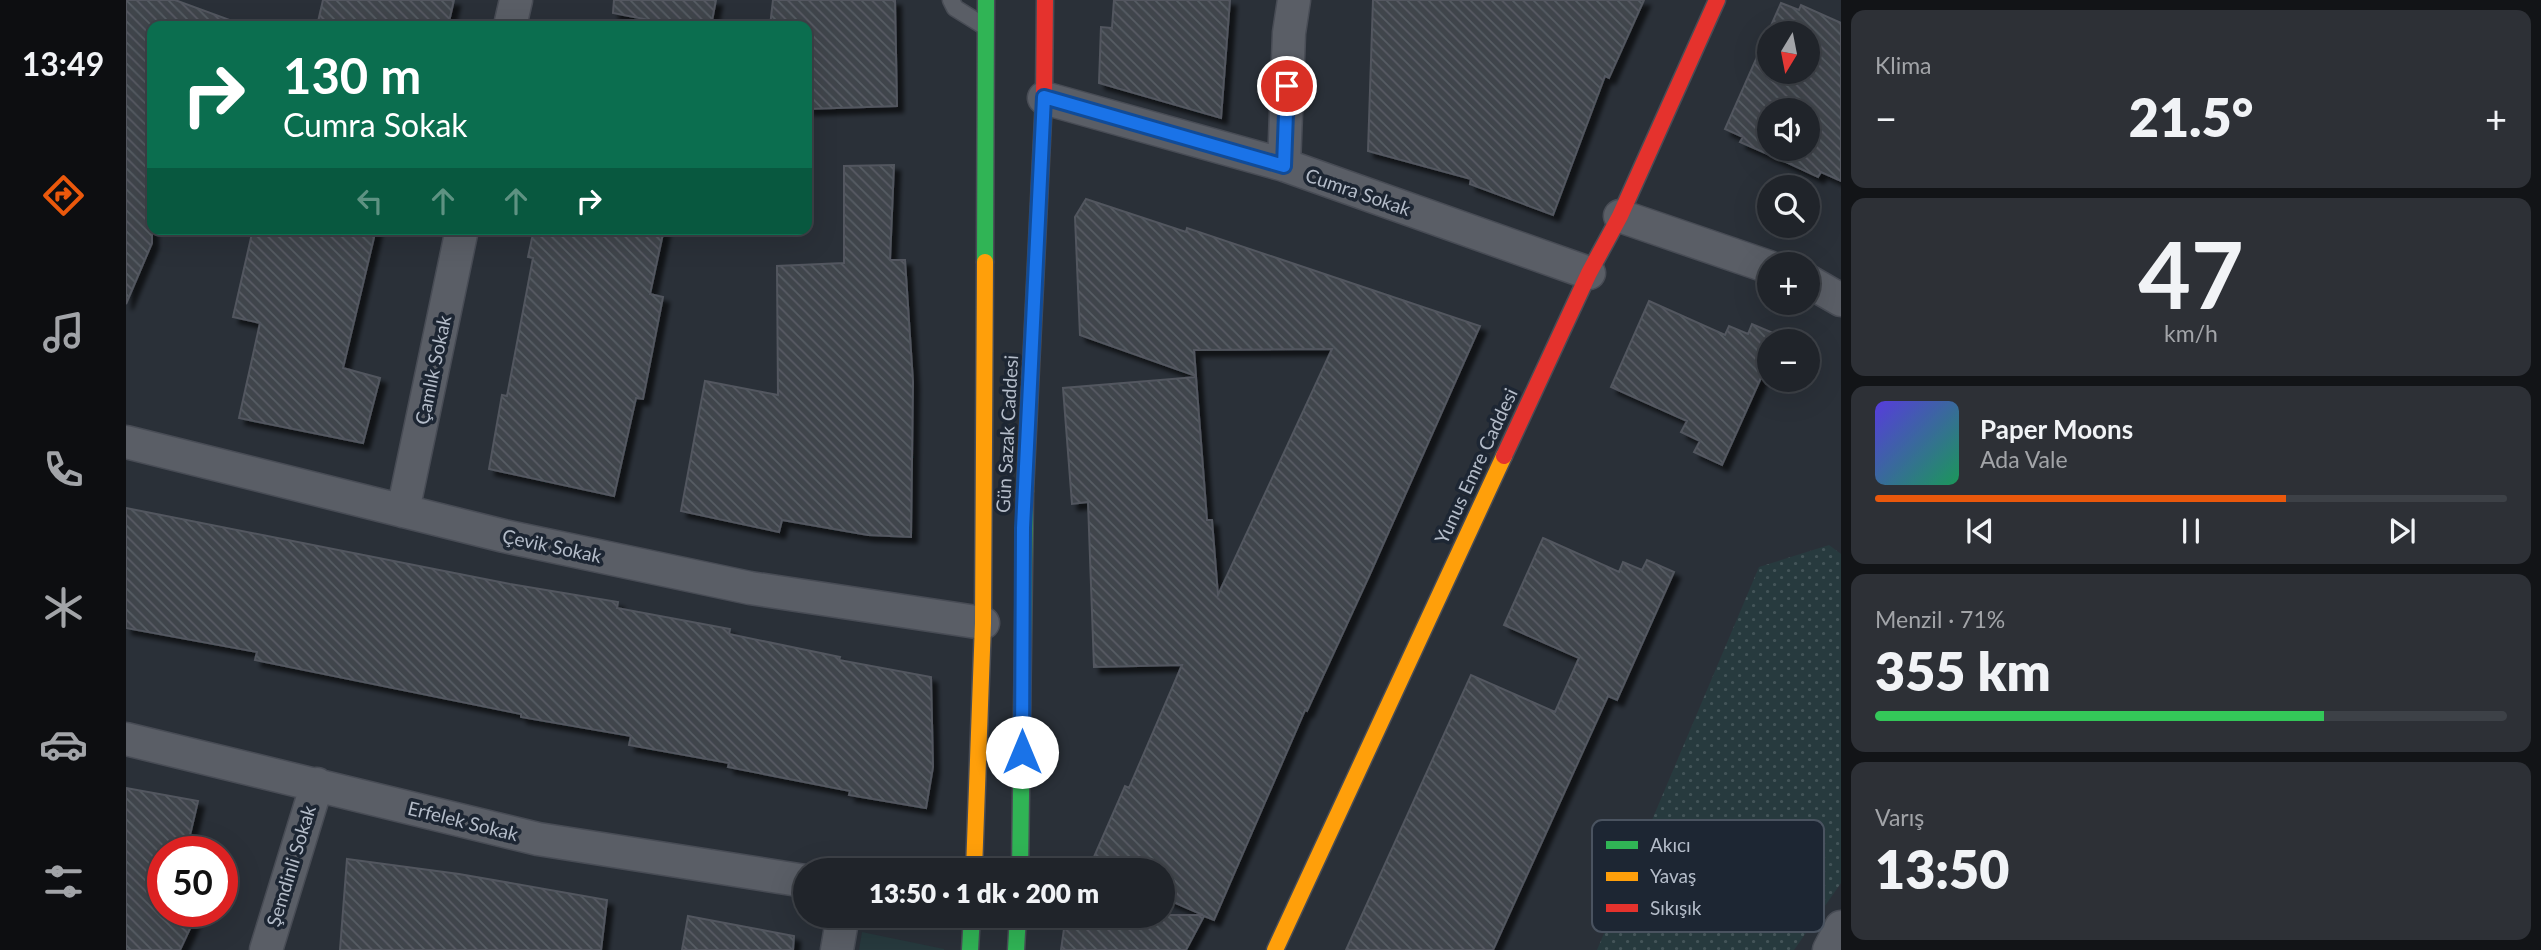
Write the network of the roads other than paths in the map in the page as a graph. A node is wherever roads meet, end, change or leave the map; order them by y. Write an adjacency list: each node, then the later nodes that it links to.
1 (516, 0): 7 (street)
2 (951, 0): 8 (lane)
3 (986, 0): 8 (main road, Gün Sazak Caddesi)
4 (1045, 0): 9 (main road, Gün Sazak Caddesi)
5 (1294, 0): 10 (street)
6 (1717, 0): 11 (main road, Yunus Emre Caddesi)
7 (511, 21)
8 (986, 27): 19 (main road, Gün Sazak Caddesi)
9 (1044, 97): 10 (street, Cumra Sokak); 23 (main road, Gün Sazak Caddesi)
10 (1284, 166): 14 (street, Cumra Sokak)
11 (1620, 216): 13 (street); 14 (main road, Yunus Emre Caddesi)
12 (461, 235): 18 (street, Çamlık Sokak)
13 (1757, 263)
14 (1589, 273): 33 (main road, Yunus Emre Caddesi)
15 (1820, 288): 16 (street)
16 (1841, 300)
17 (126, 442): 18 (street, Çevik Sokak)
18 (403, 511): 19 (street, Çevik Sokak)
19 (983, 623): 22 (main road, Gün Sazak Caddesi)
20 (126, 739): 21 (street, Erfelek Sokak)
21 (317, 784): 24 (street, Erfelek Sokak); 29 (street, Şemdinli Sokak)
22 (974, 858)
23 (1020, 858)
24 (793, 879)
25 (1841, 927): 34 (street)
26 (841, 928): 30 (street)
27 (971, 928): 31 (main road)
28 (1017, 928): 32 (main road)
29 (265, 949)
30 (837, 950)
31 (970, 950)
32 (1016, 950)
33 (1275, 950)
34 (1829, 950)

